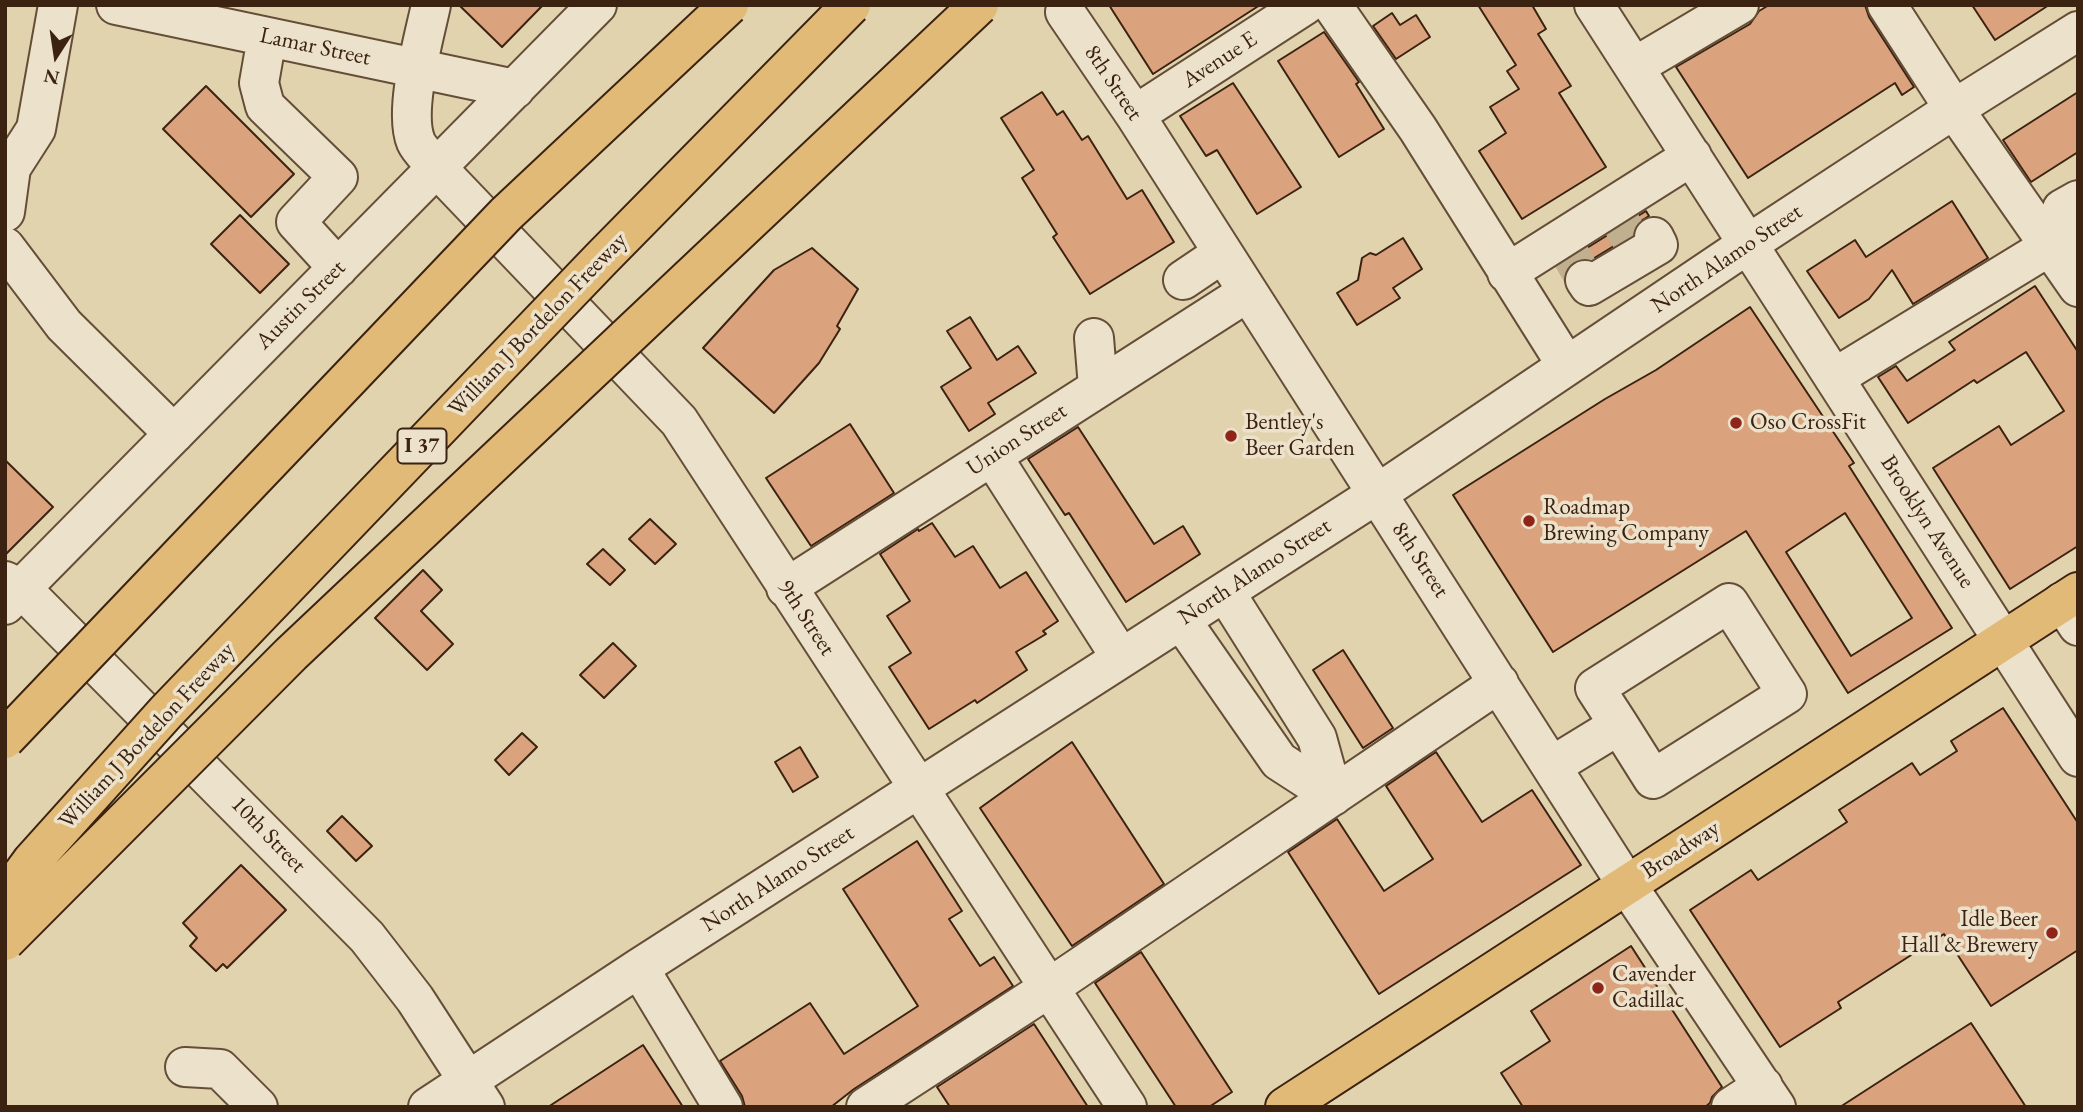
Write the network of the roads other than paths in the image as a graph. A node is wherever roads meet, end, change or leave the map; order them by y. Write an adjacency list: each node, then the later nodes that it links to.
1 (58, 5): 24 (street)
2 (116, 5): 15 (street, Lamar Street)
3 (431, 5): 17 (street, 9th Street)
4 (597, 5): 18 (street, Austin Street)
5 (729, 5): 52 (main road, bridge)
6 (851, 5): 58 (main road, William J Bordelon Freeway / I 37, bridge)
7 (979, 5): 59 (main road, bridge)
8 (1305, 5): 20 (street, Avenue E)
9 (1332, 5): 31 (street)
10 (1594, 5): 16 (street, Brooklyn Avenue)
11 (1739, 5): 16 (street)
12 (1887, 5): 19 (street)
13 (1065, 12): 20 (street, 8th Street)
14 (2078, 31): 19 (street, North Alamo Street)
15 (267, 37): 17 (street, Lamar Street); 30 (street)
16 (1634, 67): 21 (street, Brooklyn Avenue)
17 (418, 68): 18 (street, Lamar Street); 22 (street, 9th Street)
18 (515, 89): 22 (street, Austin Street)
19 (1954, 109): 26 (street); 27 (street, North Alamo Street)
20 (1135, 115): 29 (street, 8th Street)
21 (1692, 156): 25 (street); 27 (street, Brooklyn Avenue)
22 (437, 168): 30 (street, Austin Street); 43 (street, 9th Street)
23 (2078, 200): 26 (street)
24 (5, 212)
25 (1609, 241): 31 (street); 35 (street)
26 (2064, 243): 33 (street); 38 (street)
27 (1748, 244): 35 (street, North Alamo Street); 38 (street, Brooklyn Avenue)
28 (5, 247): 40 (street)
29 (1223, 253): 32 (street); 34 (street, 8th Street)
30 (338, 268): 40 (street, Austin Street)
31 (1507, 273): 37 (street)
32 (1183, 280)
33 (2078, 287)
34 (1248, 292): 39 (street, Union Street); 42 (street, 8th Street)
35 (1651, 309): 37 (street, North Alamo Street)
36 (1094, 338): 39 (street)
37 (1567, 366): 42 (street, North Alamo Street)
38 (1834, 378): 48 (street, Brooklyn Avenue)
39 (1098, 387): 41 (street, Union Street)
40 (174, 434): 44 (street, Austin Street)
41 (992, 456): 43 (street, Union Street); 49 (street)
42 (1377, 494): 45 (street, North Alamo Street); 50 (street, 8th Street)
43 (786, 587): 55 (street, 9th Street)
44 (11, 592): 63 (street, 10th Street)
45 (1225, 592): 47 (street, North Alamo Street); 56 (street)
46 (2073, 607): 48 (main road, Broadway)
47 (1181, 620): 49 (street, North Alamo Street); 56 (street)
48 (2003, 640): 53 (street, Brooklyn Avenue); 57 (main road, Broadway)
49 (1121, 658): 55 (street, North Alamo Street)
50 (1499, 683): 54 (street, 8th Street); 56 (street)
51 (1619, 725): 51 (street); 54 (street)
52 (5, 738)
53 (2078, 757)
54 (1552, 766): 57 (street, 8th Street)
55 (919, 788): 60 (street, North Alamo Street); 61 (street, 9th Street)
56 (1333, 796): 61 (street)
57 (1627, 885): 64 (street, 8th Street); 70 (main road, Broadway)
58 (5, 898)
59 (5, 941)
60 (639, 968): 63 (street, North Alamo Street); 68 (street)
61 (1049, 988): 65 (street); 69 (street, 9th Street)
62 (185, 1067): 66 (street)
63 (476, 1094): 67 (street, North Alamo Street)
64 (1769, 1096): 71 (street)
65 (874, 1105)
66 (258, 1107)
67 (428, 1107)
68 (723, 1107)
69 (1127, 1107)
70 (1285, 1107)
71 (1731, 1107)

